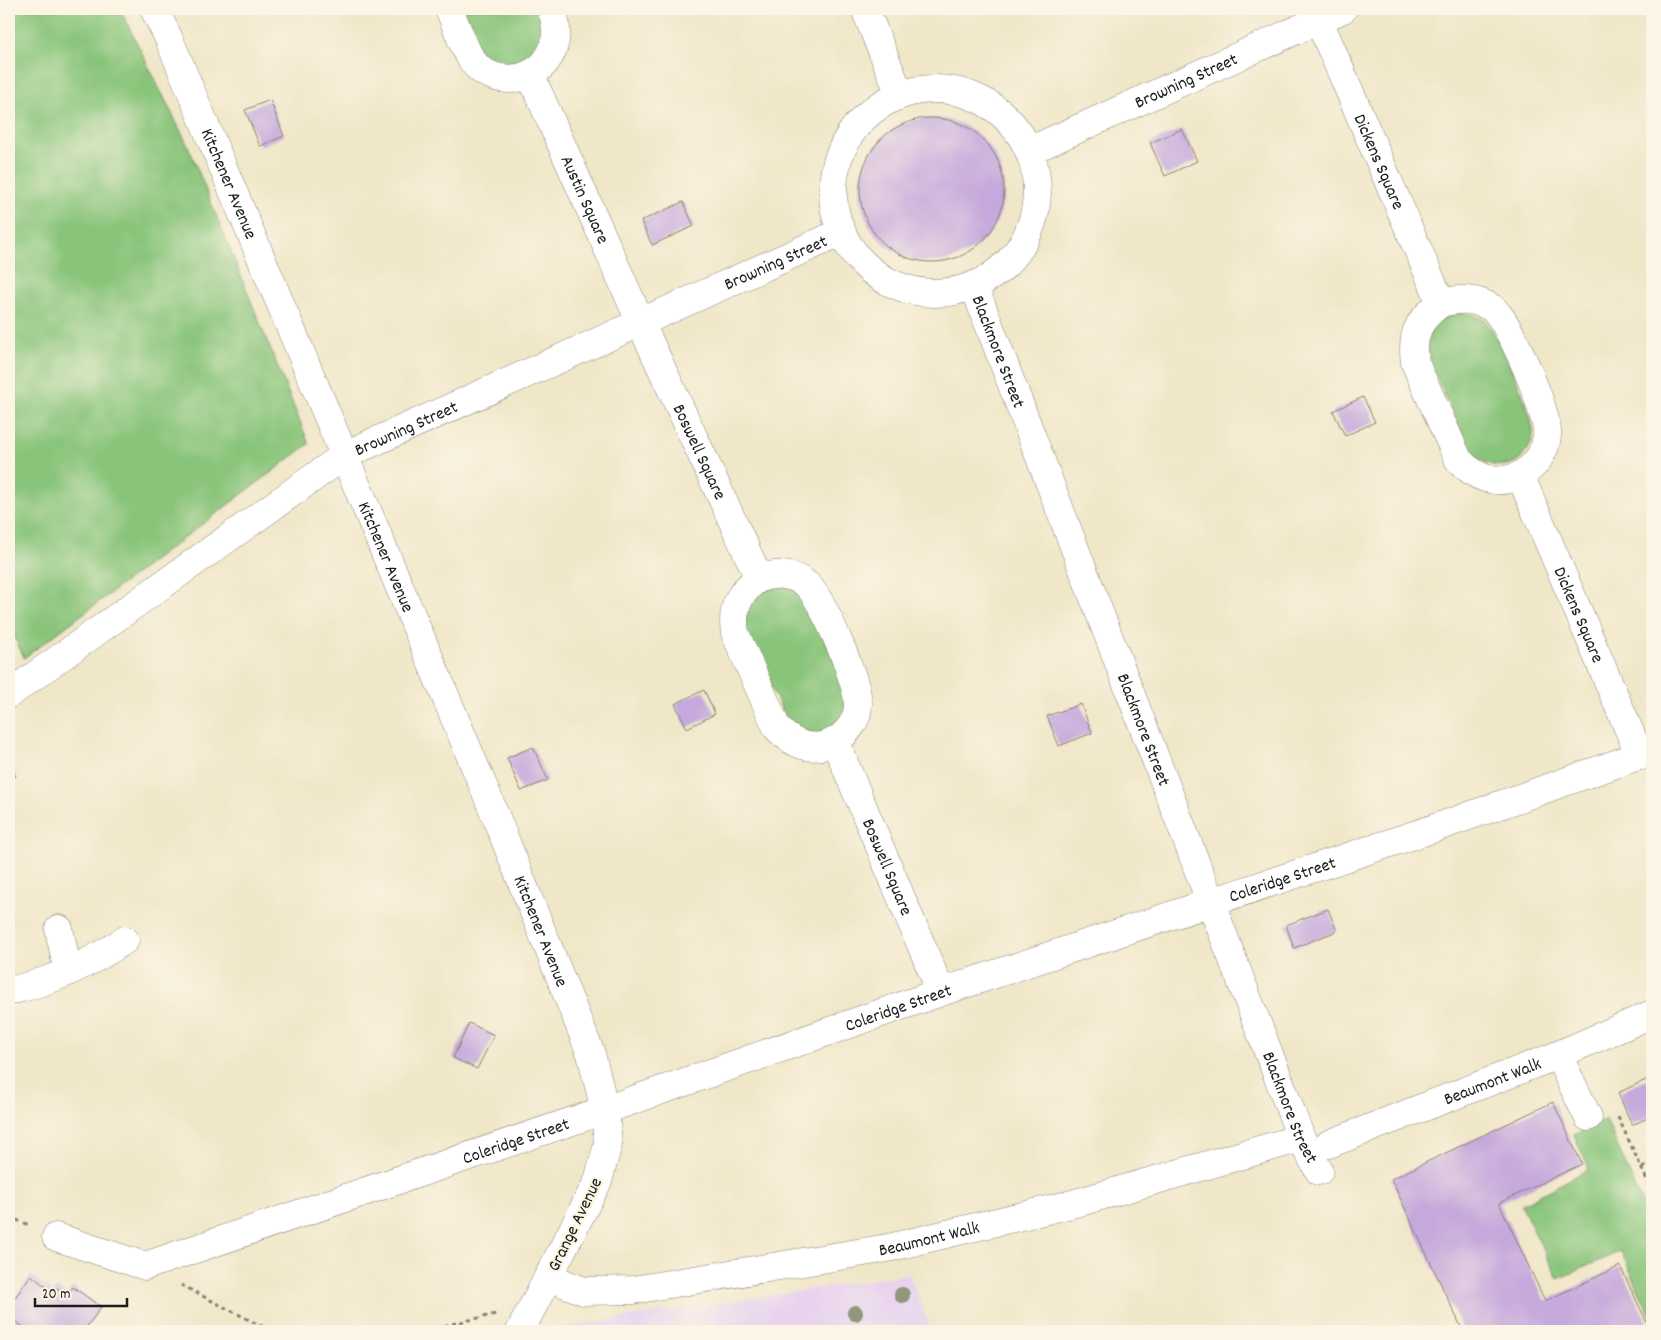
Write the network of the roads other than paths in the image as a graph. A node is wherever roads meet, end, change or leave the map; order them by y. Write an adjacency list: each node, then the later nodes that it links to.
1 (154, 9): 14 (street, Kitchener Avenue)
2 (449, 9): 7 (street)
3 (551, 9): 7 (street)
4 (865, 9): 8 (street)
5 (1344, 9): 6 (street, Browning Street)
6 (1316, 14): 9 (street, Browning Street); 12 (street, Dickens Square)
7 (530, 74): 13 (street, Austin Square)
8 (900, 95): 9 (street); 10 (street)
9 (1029, 151): 11 (street)
10 (842, 232): 11 (street); 13 (street, Browning Street)
11 (974, 286): 20 (street, Blackmore Street)
12 (1441, 303): 15 (street); 15 (street)
13 (641, 324): 14 (street, Browning Street); 16 (street, Boswell Square)
14 (345, 455): 17 (street, Browning Street); 28 (street, Kitchener Avenue)
15 (1520, 475): 19 (street, Dickens Square)
16 (759, 578): 18 (street); 18 (street)
17 (9, 694)
18 (835, 742): 25 (street, Boswell Square)
19 (1646, 753): 20 (street, Coleridge Street)
20 (1210, 904): 25 (street, Coleridge Street); 30 (street, Blackmore Street)
21 (59, 928): 23 (street)
22 (125, 940): 23 (street)
23 (68, 972): 24 (street)
24 (9, 991)
25 (940, 992): 28 (street, Coleridge Street)
26 (1652, 1014): 27 (street, Beaumont Walk)
27 (1558, 1055): 29 (street); 31 (street, Beaumont Walk)
28 (605, 1110): 33 (street, Coleridge Street); 34 (street, Grange Avenue)
29 (1588, 1118)
30 (1301, 1138): 32 (street, Blackmore Street); 34 (street, Beaumont Walk)
31 (1329, 1144)
32 (1319, 1171)
33 (56, 1237)
34 (548, 1277): 35 (street, Grange Avenue)
35 (527, 1324)

